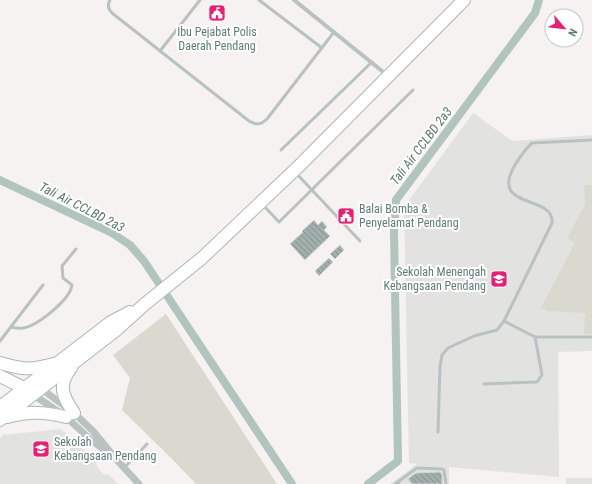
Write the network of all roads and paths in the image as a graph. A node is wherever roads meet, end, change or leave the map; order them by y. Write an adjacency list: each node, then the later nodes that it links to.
1 (110, 0): 9 (lane)
2 (200, 0): 9 (lane)
3 (259, 0): 8 (lane)
4 (294, 0): 6 (street)
5 (464, 0): 11 (main road)
6 (300, 2): 7 (street)
7 (334, 32): 8 (lane); 10 (street)
8 (322, 48): 9 (lane)
9 (160, 51)
10 (372, 62): 11 (street); 14 (lane)
11 (389, 76): 15 (main road)
12 (413, 90): 16 (lane)
13 (592, 140): 22 (lane)
14 (281, 150)
15 (294, 171): 16 (lane); 17 (main road)
16 (312, 190): 17 (lane); 18 (lane)
17 (261, 202): 21 (main road)
18 (360, 241)
19 (76, 248): 23 (lane)
20 (43, 286): 23 (lane)
21 (149, 302): 27 (main road); 28 (main road)
22 (504, 321): 24 (lane); 36 (lane)
23 (11, 327): 26 (lane)
24 (535, 337): 25 (lane); 31 (lane)
25 (592, 337)
26 (0, 341)
27 (81, 357): 32 (main road); 34 (main road)
28 (58, 363): 29 (main road); 32 (main road)
29 (0, 364): 32 (main road)
30 (0, 376): 32 (main road)
31 (484, 384)
32 (32, 388): 33 (main road); 34 (street); 35 (main road)
33 (0, 407)
34 (70, 415): 35 (main road); 38 (street)
35 (0, 420)
36 (438, 432)
37 (147, 444): 38 (lane)
38 (124, 468): 39 (street)
39 (139, 484)
40 (397, 484): 41 (lane)
41 (446, 484)

